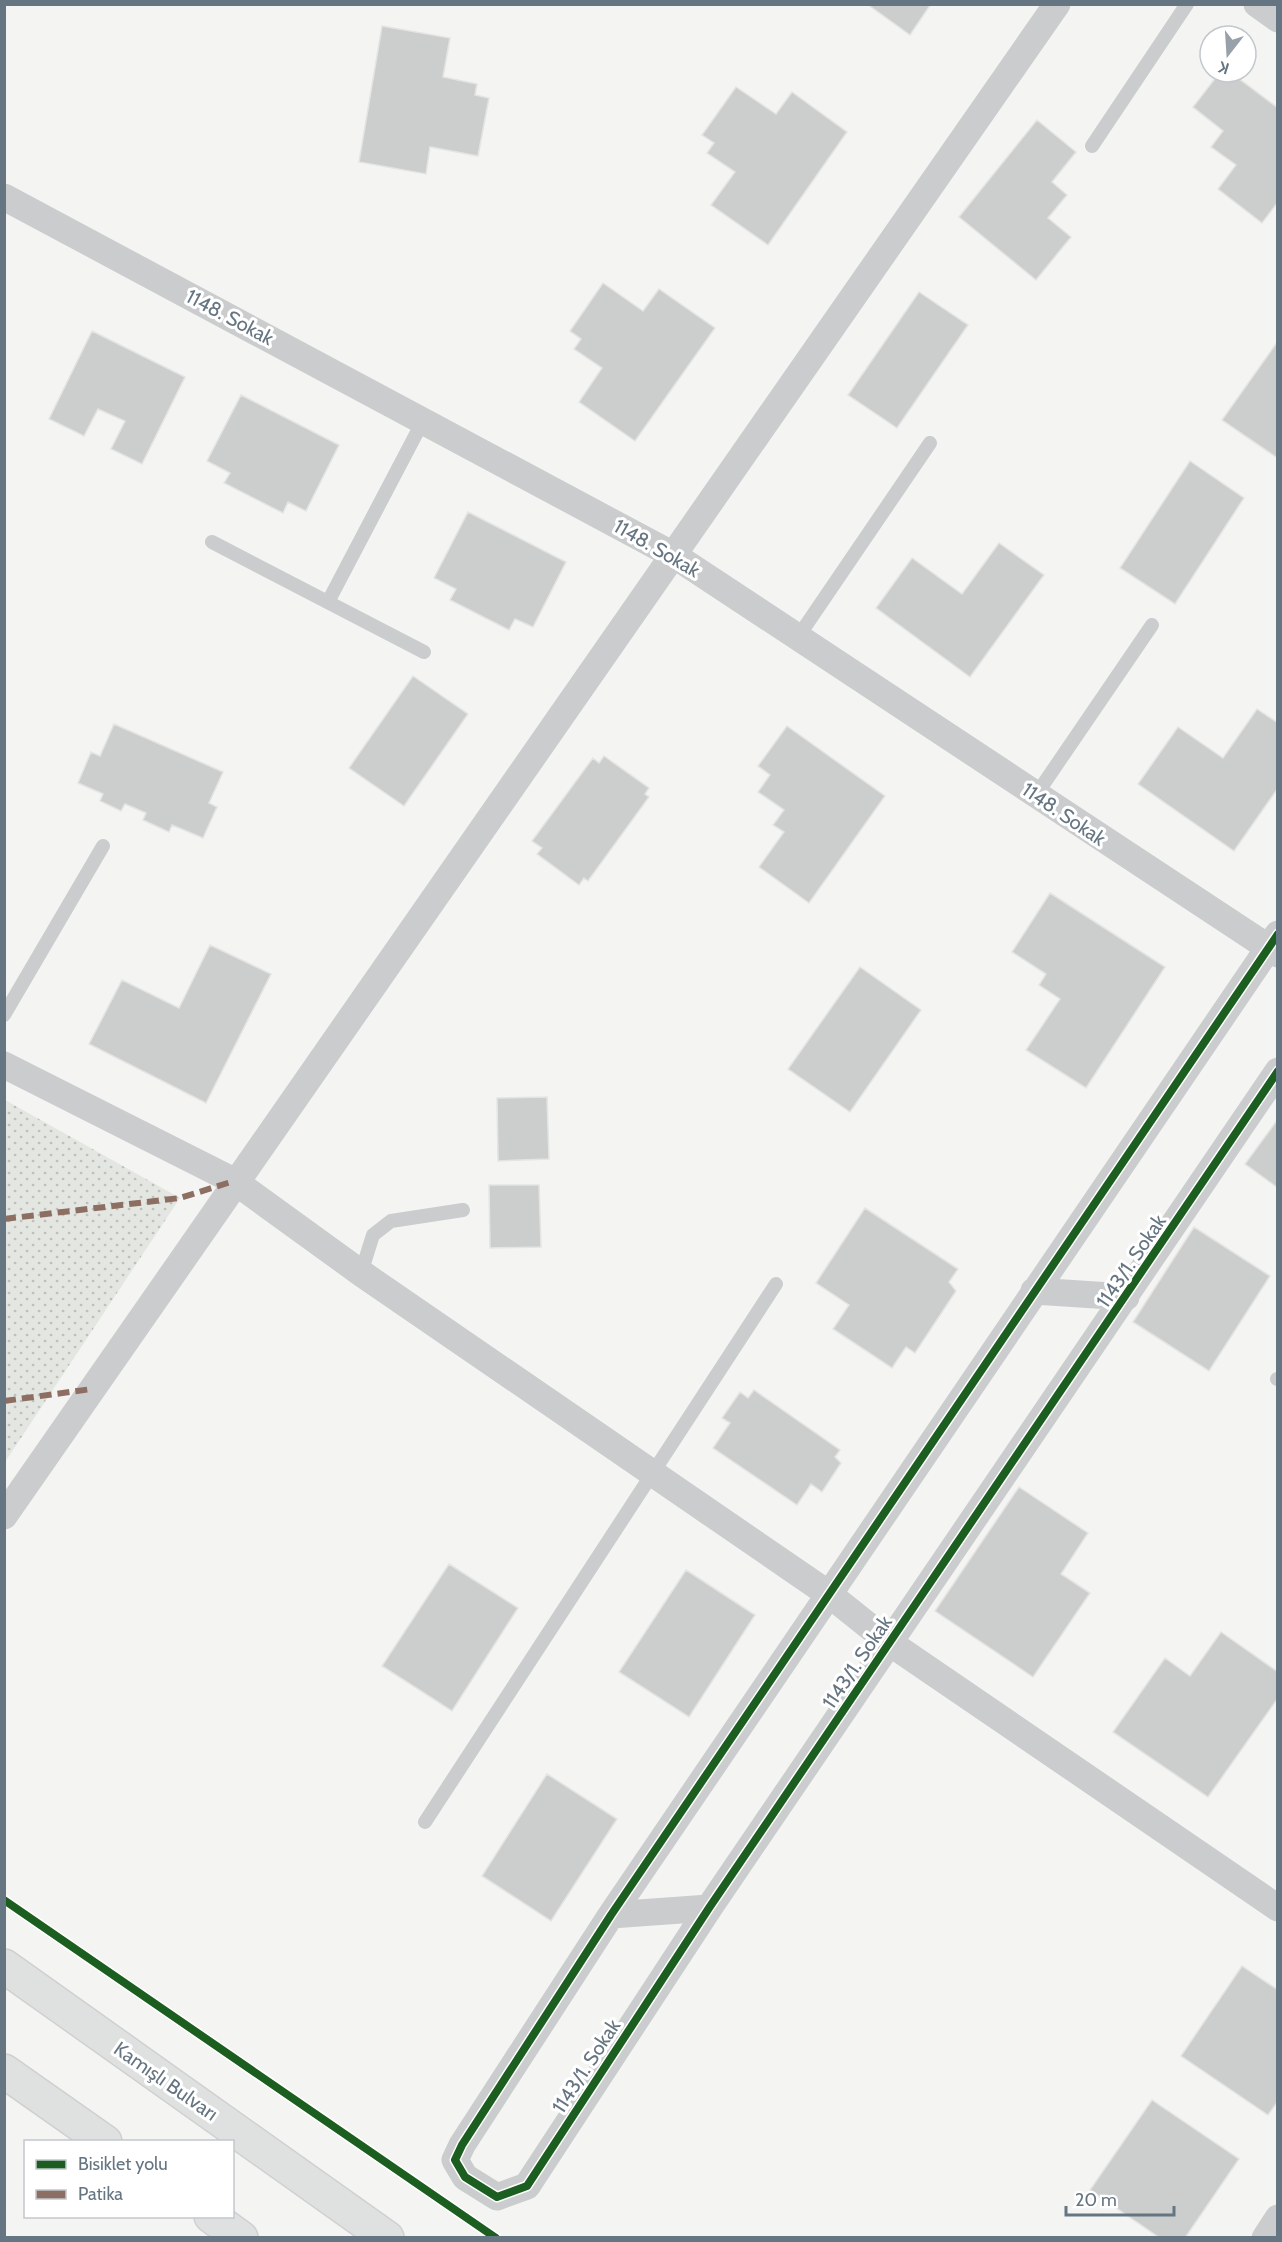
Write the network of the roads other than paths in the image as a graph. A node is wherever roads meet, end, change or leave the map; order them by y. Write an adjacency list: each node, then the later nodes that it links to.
1 (1057, 4): 10 (street)
2 (1187, 4): 5 (lane)
3 (1257, 4): 4 (street)
4 (1278, 19)
5 (1092, 146)
6 (4, 197): 7 (street, 1148. Sokak)
7 (423, 419): 10 (street, 1148. Sokak); 11 (lane)
8 (930, 443): 13 (lane)
9 (212, 542): 11 (lane)
10 (675, 556): 13 (street, 1148. Sokak); 21 (street)
11 (328, 602): 14 (lane)
12 (1152, 625): 15 (lane)
13 (798, 637): 15 (street, 1148. Sokak)
14 (424, 652)
15 (1036, 795): 17 (street, 1148. Sokak)
16 (103, 846): 18 (lane)
17 (1274, 945): 25 (street)
18 (4, 1015)
19 (4, 1065): 21 (street)
20 (1278, 1071): 26 (street, 1143/1. Sokak)
21 (234, 1181): 23 (street); 28 (street)
22 (463, 1210): 23 (lane)
23 (361, 1273): 27 (street)
24 (776, 1284): 27 (lane)
25 (1034, 1291): 26 (street); 29 (street)
26 (1126, 1297): 30 (street, 1143/1. Sokak)
27 (652, 1473): 29 (street); 31 (lane)
28 (4, 1516)
29 (830, 1595): 30 (street); 34 (street)
30 (890, 1643): 32 (street, 1143/1. Sokak); 33 (street)
31 (425, 1822)
32 (709, 1908): 34 (street); 34 (street, 1143/1. Sokak)
33 (1278, 1908)
34 (611, 1915)
35 (4, 1966): 41 (highway, Kamışlı Bulvarı)
36 (4, 2071): 37 (highway)
37 (102, 2140)
38 (212, 2218): 40 (highway)
39 (1278, 2218): 42 (street)
40 (241, 2238)
41 (387, 2238)
42 (1264, 2238)

